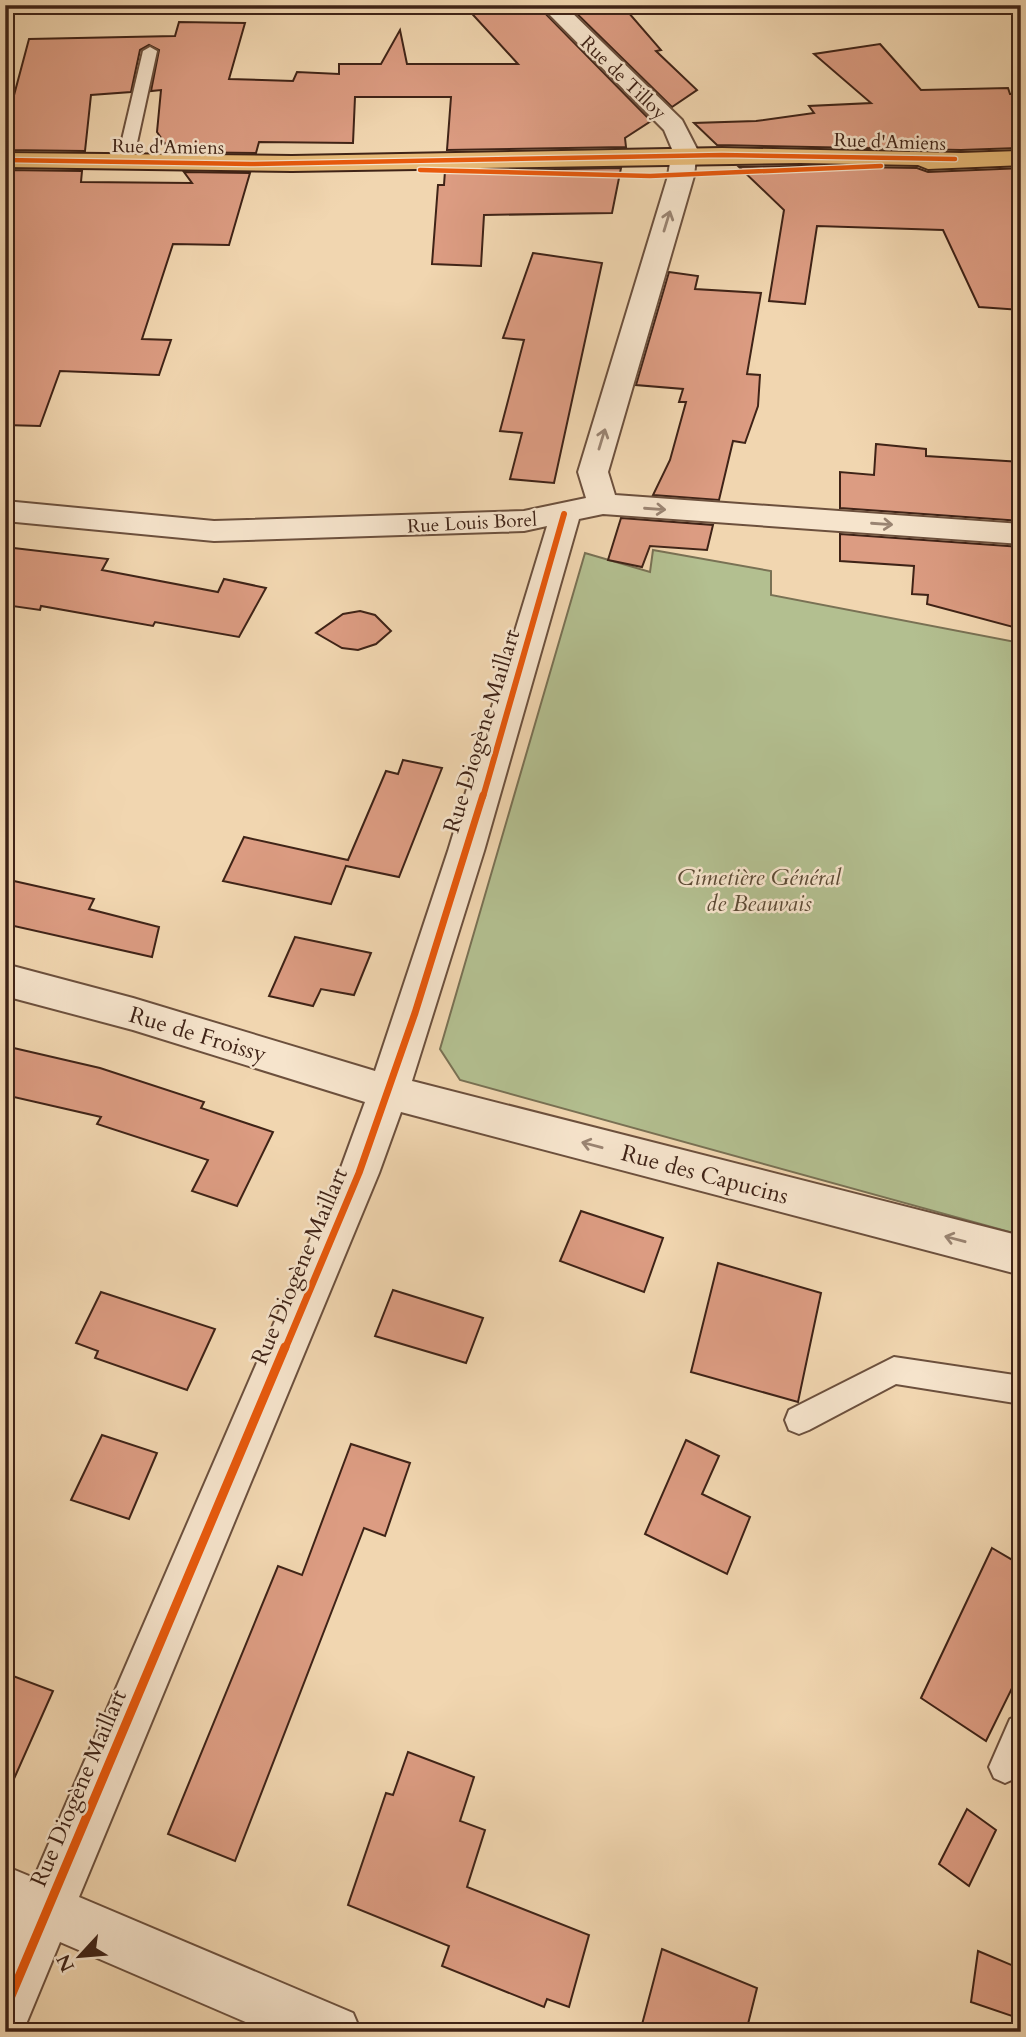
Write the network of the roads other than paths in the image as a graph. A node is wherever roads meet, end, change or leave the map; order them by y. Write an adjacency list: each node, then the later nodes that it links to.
1 (551, 5): 6 (street, Rue de Tilloy)
2 (150, 51): 5 (lane)
3 (1021, 158): 6 (main road, Rue d'Amiens)
4 (5, 160): 5 (main road, Rue d'Amiens)
5 (125, 161): 6 (main road, Rue d'Amiens)
6 (684, 166): 7 (street, Rue Diogène Maillart, one-way to 6)
7 (583, 509): 8 (street, Rue Louis Borel); 9 (street, Rue Louis Borel, one-way to 9); 11 (street, Rue Diogène Maillart)
8 (5, 512)
9 (1021, 534)
10 (5, 980): 11 (street, Rue de Froissy)
11 (389, 1092): 12 (street, Rue des Capucins, one-way to 11); 17 (street, Rue Diogène Maillart)
12 (1021, 1256)
13 (1021, 1390): 14 (lane)
14 (799, 1420)
15 (1021, 1730): 16 (lane)
16 (1005, 1767)
17 (26, 1901): 18 (street, Rue Diogène Maillart); 19 (street)
18 (5, 2010)
19 (334, 2032)

